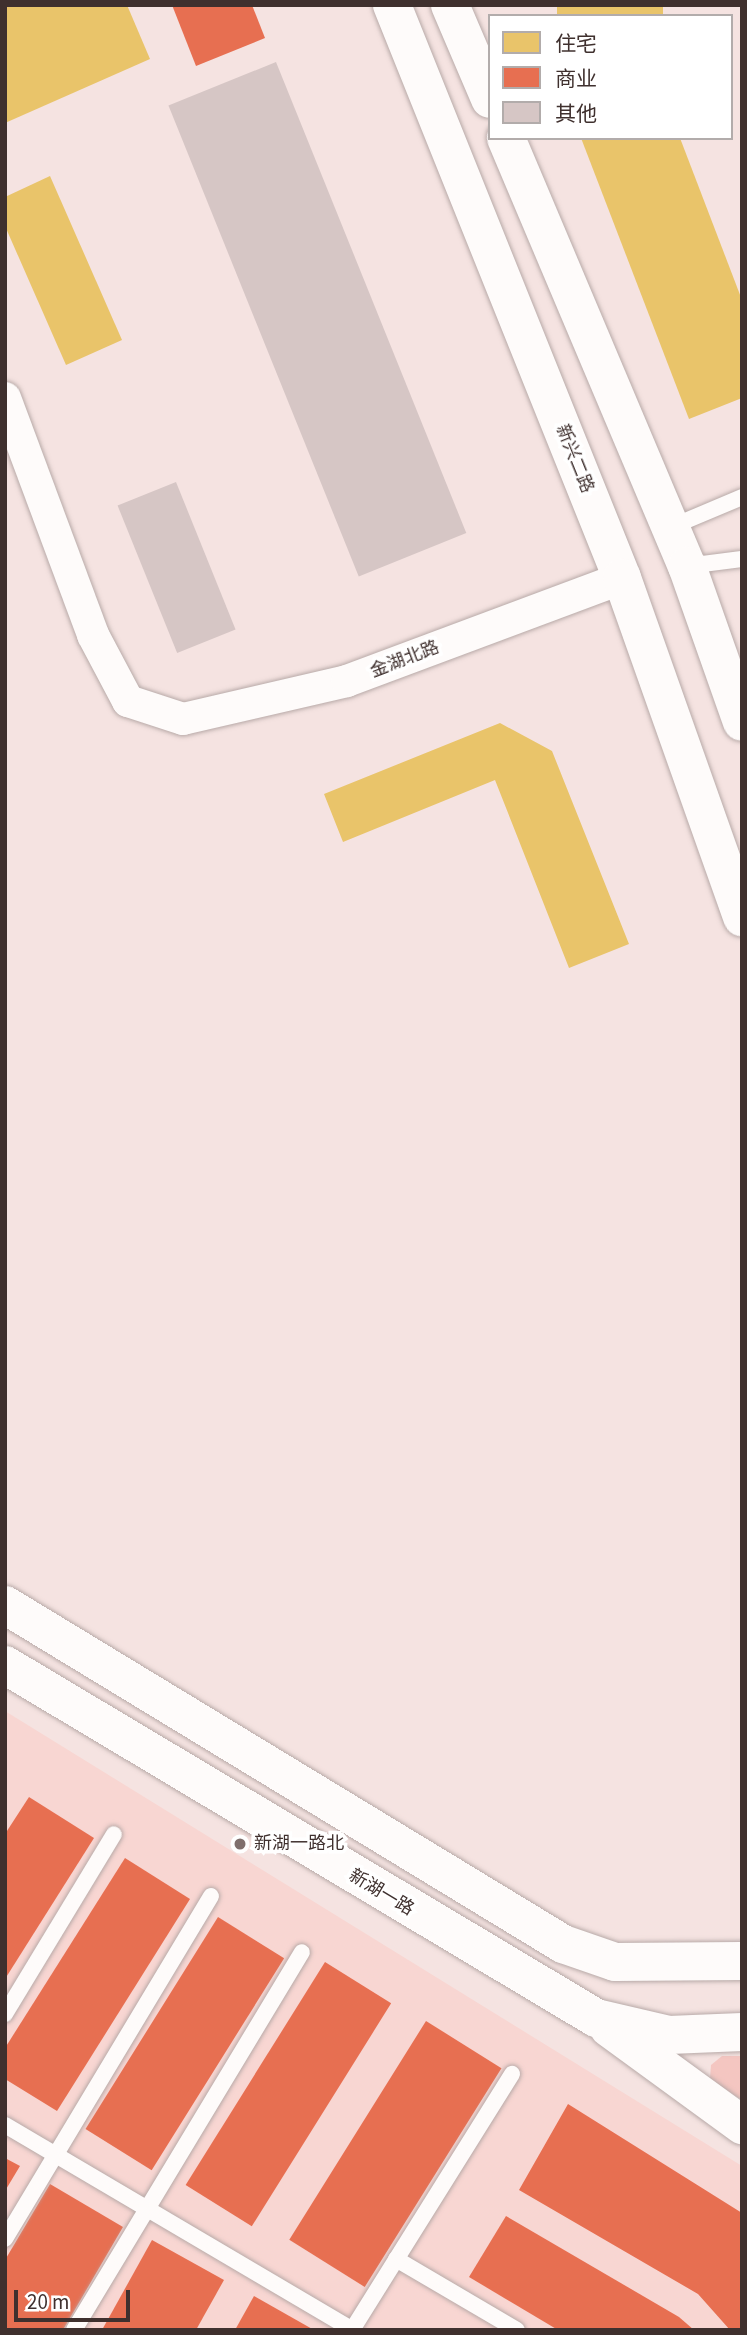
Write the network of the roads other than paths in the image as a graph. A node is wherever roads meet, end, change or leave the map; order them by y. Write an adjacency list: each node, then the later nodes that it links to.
1 (392, 5): 10 (street, 新兴二路)
2 (450, 5): 3 (street)
3 (488, 94)
4 (507, 140): 7 (street)
5 (5, 398): 10 (street, 金湖北路)
6 (742, 497): 7 (lane)
7 (671, 527): 9 (street)
8 (742, 559): 9 (lane)
9 (687, 566): 11 (street)
10 (622, 578): 12 (street, 新兴二路)
11 (742, 722)
12 (742, 917)
13 (5, 1605): 18 (street)
14 (5, 1665): 20 (street, 新湖一路)
15 (114, 1834): 19 (lane)
16 (211, 1896): 25 (lane)
17 (302, 1952): 26 (lane)
18 (742, 1961)
19 (5, 2014)
20 (596, 2018): 21 (street, 新湖一路); 24 (street)
21 (742, 2032)
22 (512, 2074): 28 (lane)
23 (5, 2124): 25 (lane)
24 (742, 2125)
25 (56, 2155): 26 (lane); 27 (lane)
26 (146, 2210): 29 (lane); 30 (lane)
27 (5, 2239)
28 (396, 2259): 30 (lane); 31 (lane)
29 (74, 2330)
30 (352, 2330)
31 (516, 2330)

